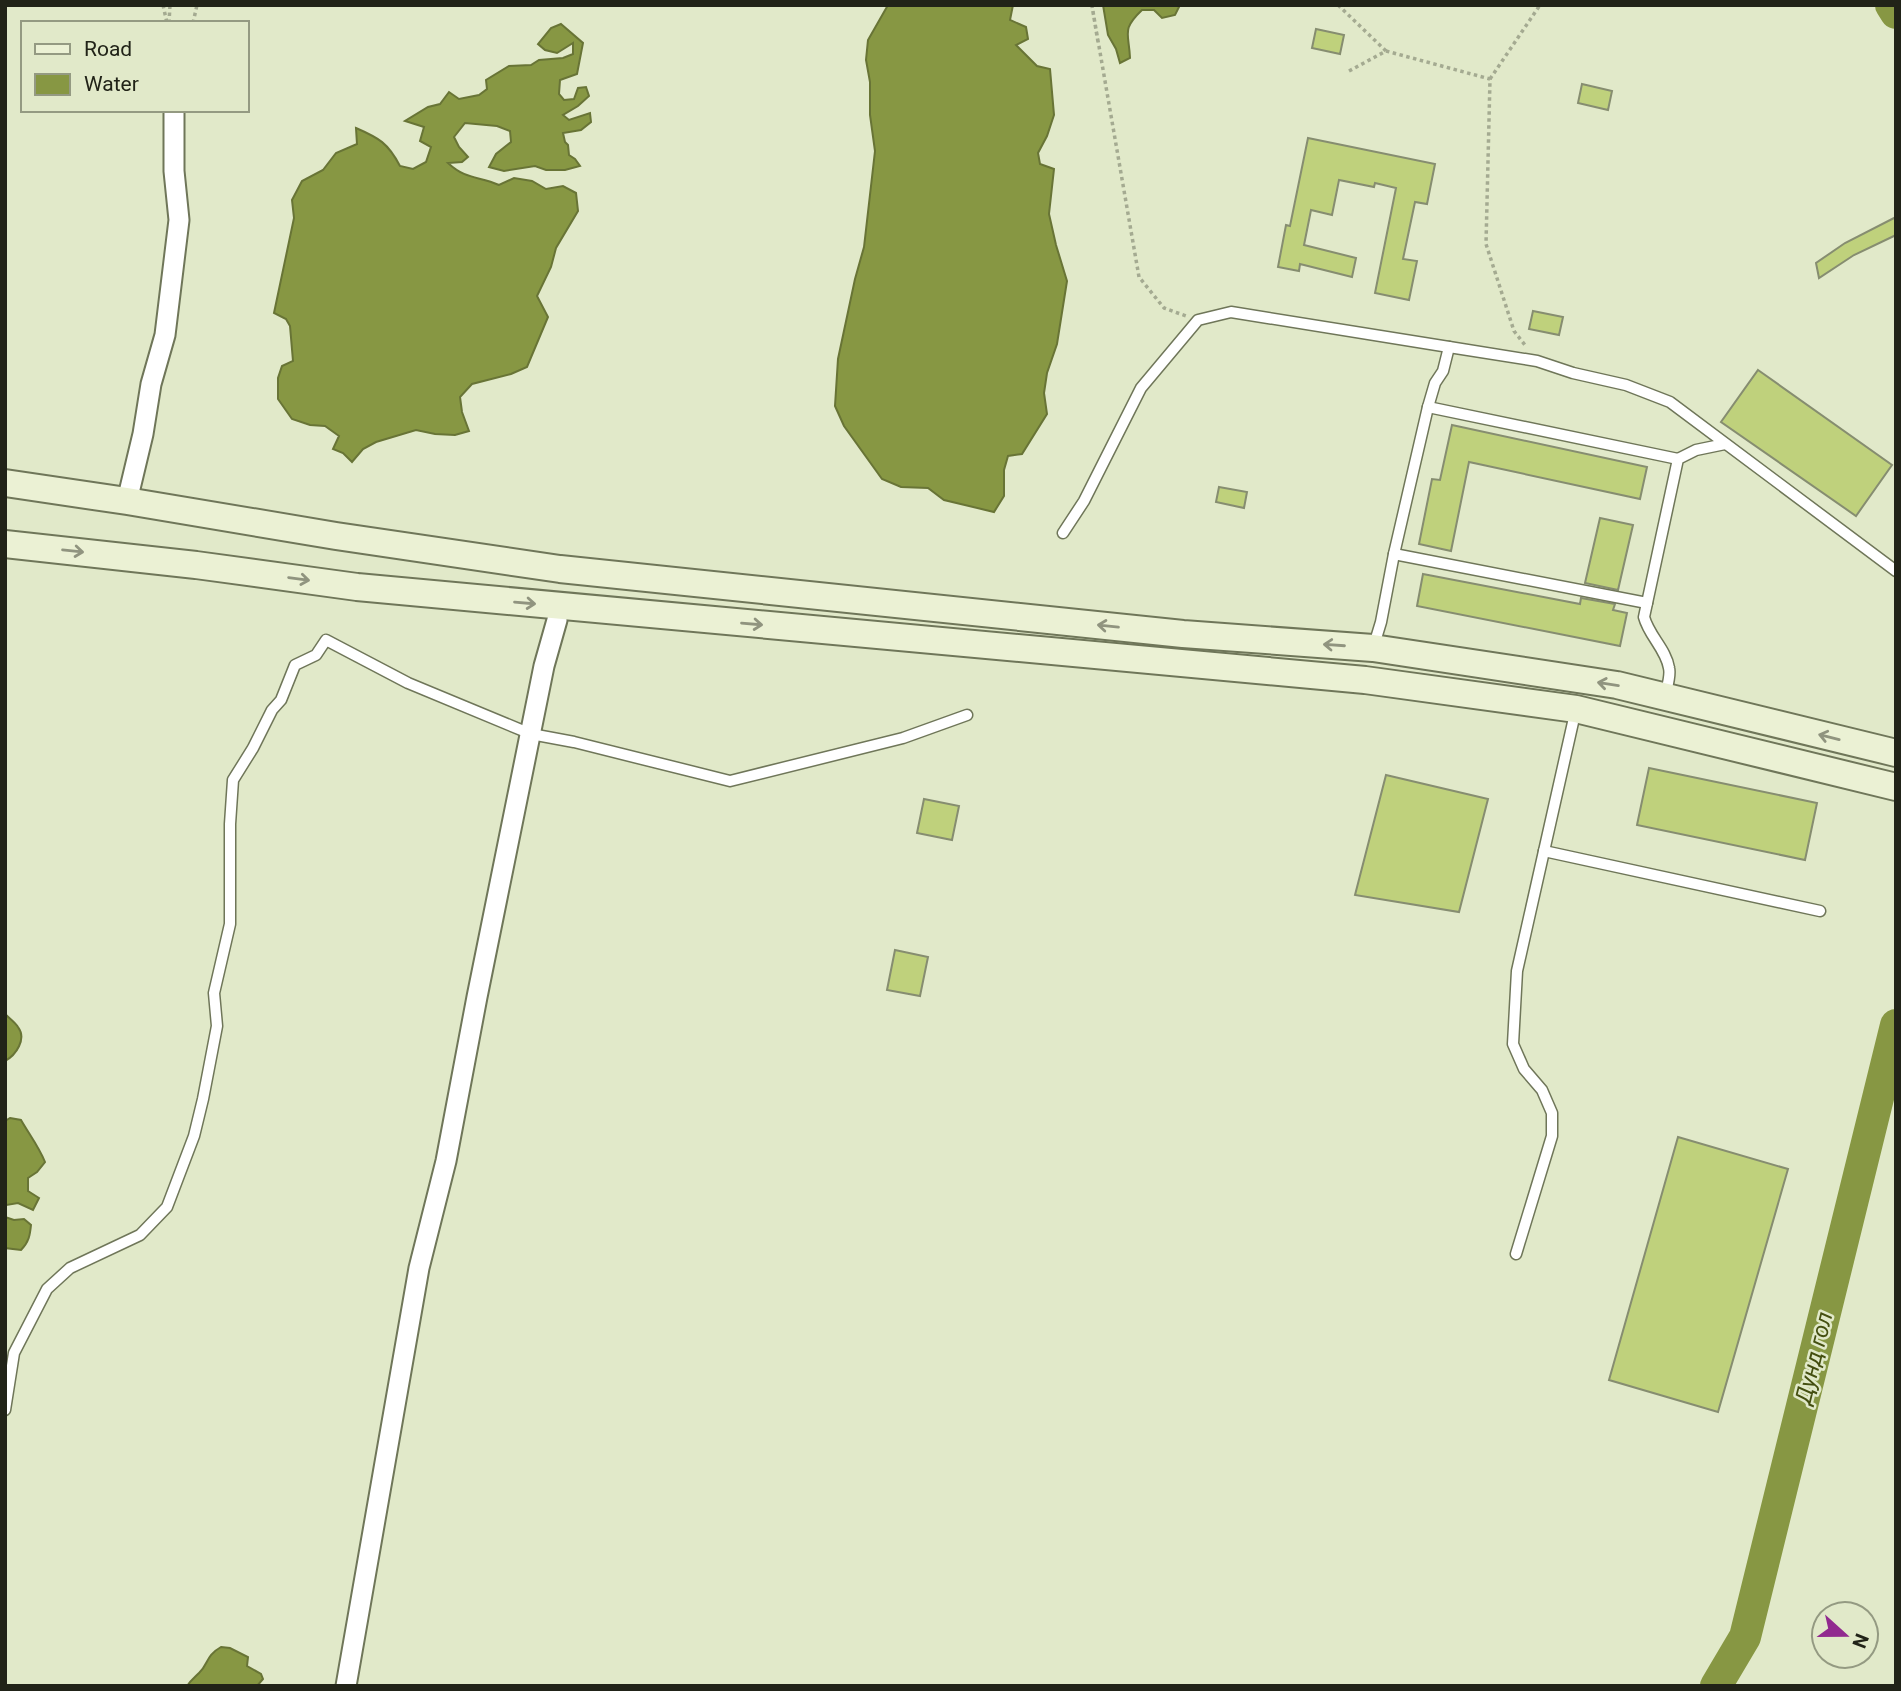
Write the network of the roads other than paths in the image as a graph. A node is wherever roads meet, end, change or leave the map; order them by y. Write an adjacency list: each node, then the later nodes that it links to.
1 (174, 112): 7 (street)
2 (1449, 347): 3 (lane); 4 (lane); 8 (lane)
3 (1428, 407): 5 (lane); 10 (lane)
4 (1725, 444): 5 (lane); 11 (lane)
5 (1678, 459): 12 (lane)
6 (5, 483): 7 (main road)
7 (127, 501): 14 (main road, one-way to 7)
8 (1063, 533)
9 (5, 544): 16 (main road, one-way to 16)
10 (1394, 554): 12 (lane); 14 (lane)
11 (1896, 571)
12 (1647, 603): 15 (lane)
13 (557, 620): 18 (street)
14 (1373, 648): 15 (main road, one-way to 14)
15 (1665, 697): 19 (main road, one-way to 15)
16 (1576, 709): 20 (main road); 21 (lane)
17 (967, 715): 18 (lane)
18 (531, 734): 24 (lane); 25 (street)
19 (1896, 753)
20 (1893, 786)
21 (1544, 851): 22 (lane); 23 (lane)
22 (1821, 911)
23 (1516, 1254)
24 (5, 1410)
25 (346, 1686)

